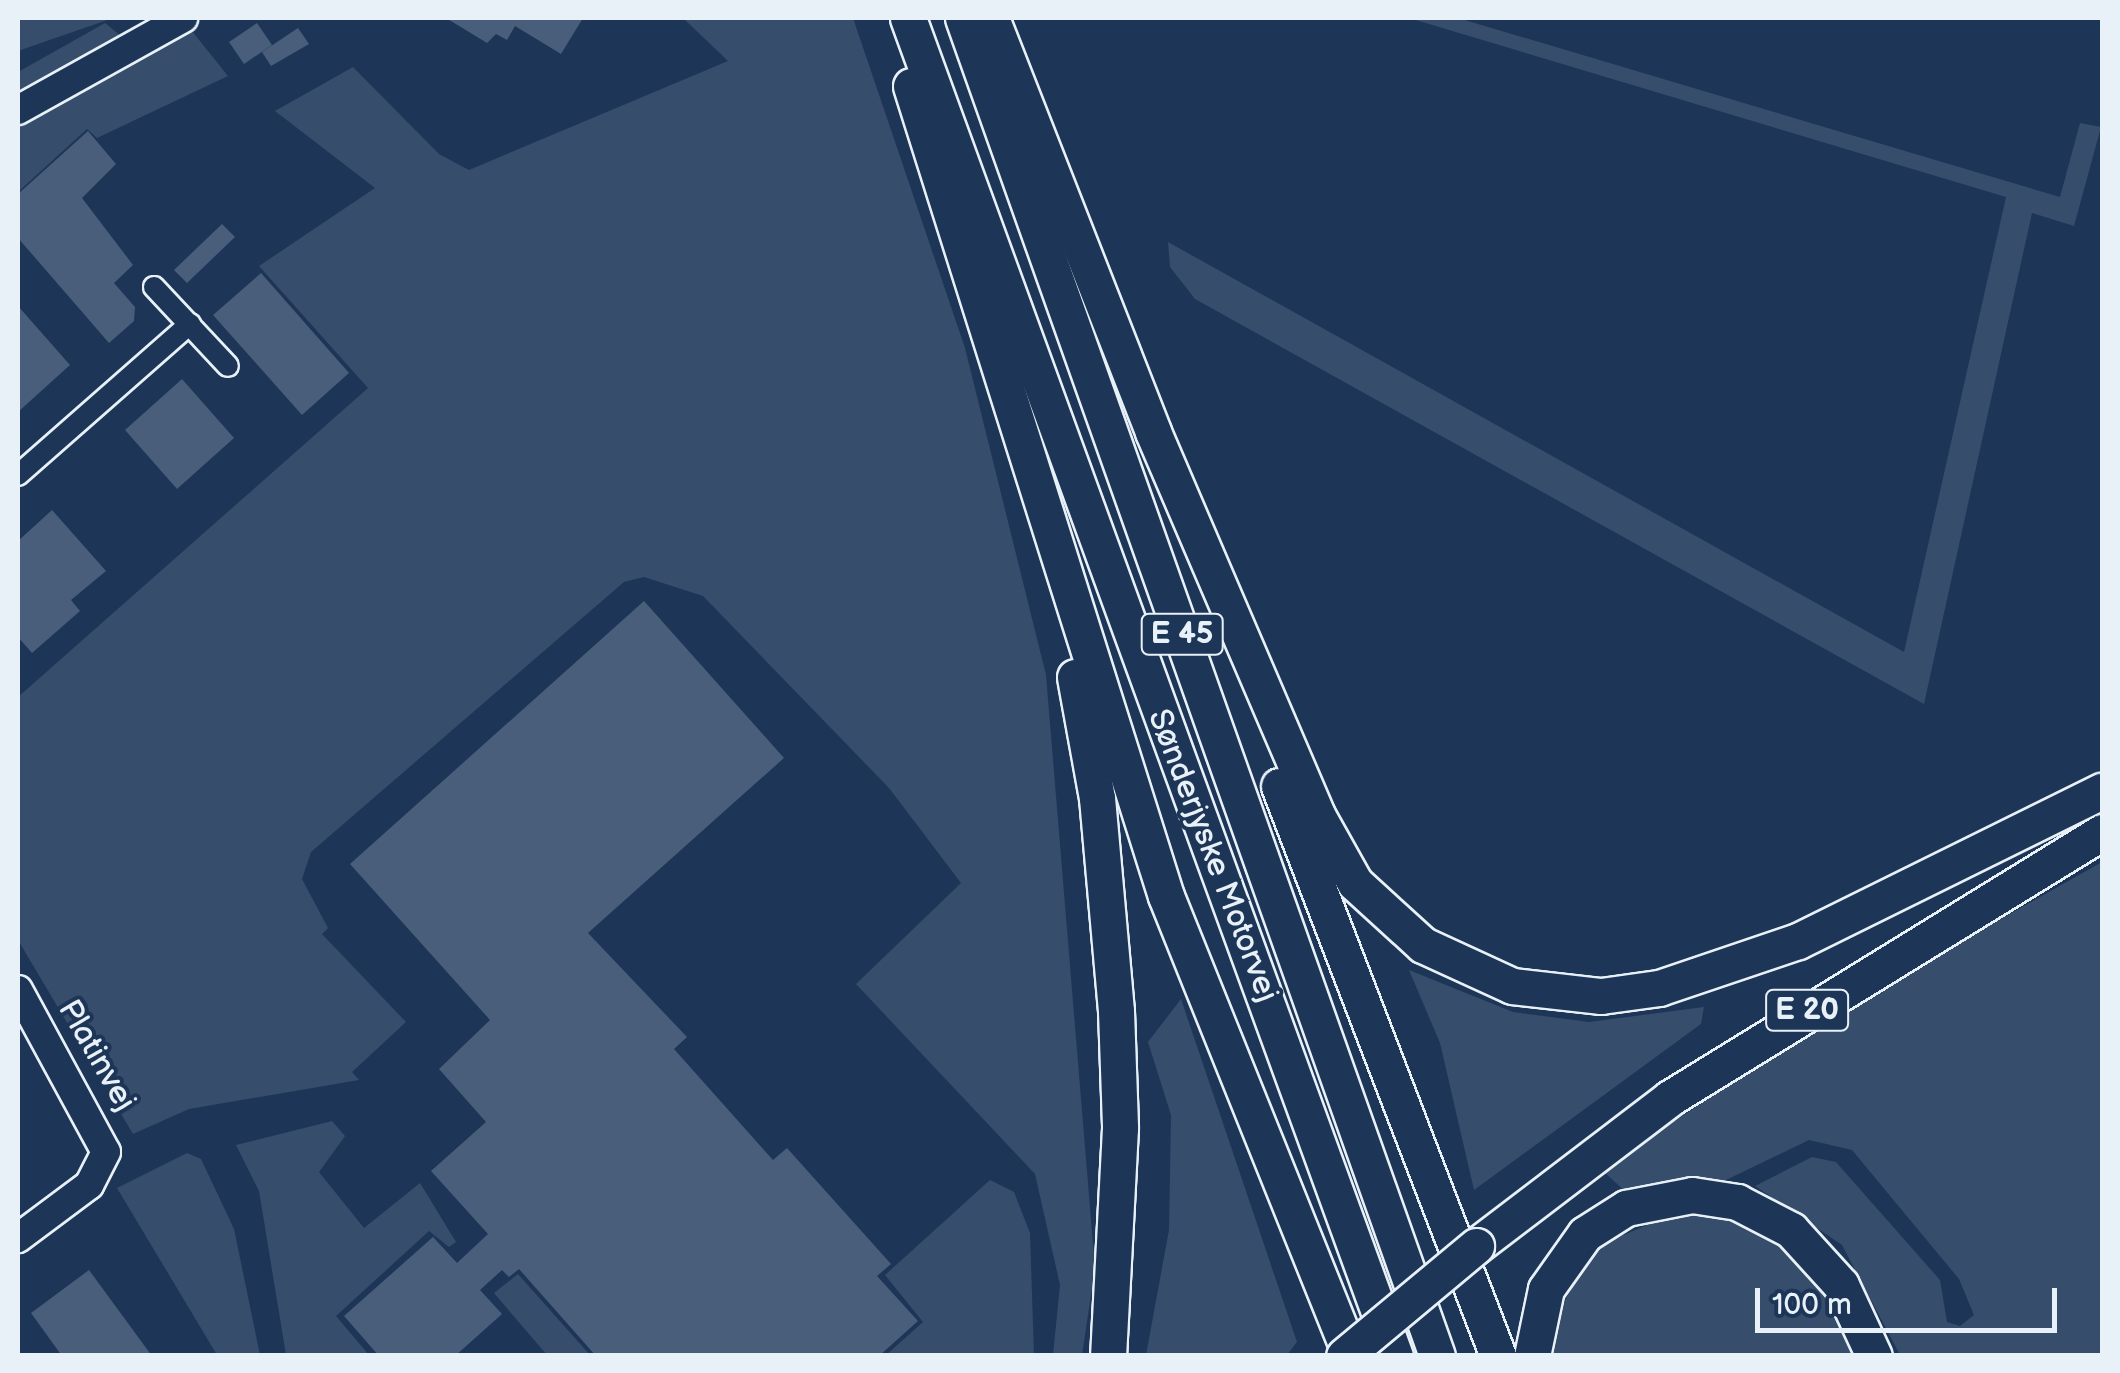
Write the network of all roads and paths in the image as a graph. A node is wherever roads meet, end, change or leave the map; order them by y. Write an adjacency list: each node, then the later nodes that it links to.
1 (183, 18): 6 (street)
2 (893, 18): 12 (highway)
3 (908, 18): 21 (highway, Sønderjyske Motorvej / E 45)
4 (963, 18): 22 (highway, Sønderjyske Motorvej / E 45)
5 (992, 18): 10 (highway)
6 (18, 110)
7 (154, 286): 8 (street)
8 (190, 324): 9 (street); 11 (street)
9 (228, 366)
10 (1153, 432): 13 (highway); 23 (highway)
11 (18, 475)
12 (1036, 495): 18 (highway); 19 (highway)
13 (2102, 790)
14 (2102, 832): 17 (highway, E 20)
15 (18, 990): 16 (street, Platinvej)
16 (18, 1238)
17 (1476, 1246): 19 (highway, bridge); 20 (highway, E 20, bridge)
18 (1108, 1356)
19 (1347, 1356)
20 (1370, 1356)
21 (1395, 1356)
22 (1437, 1356)
23 (1498, 1356)
24 (1532, 1356): 25 (highway)
25 (1874, 1356)

